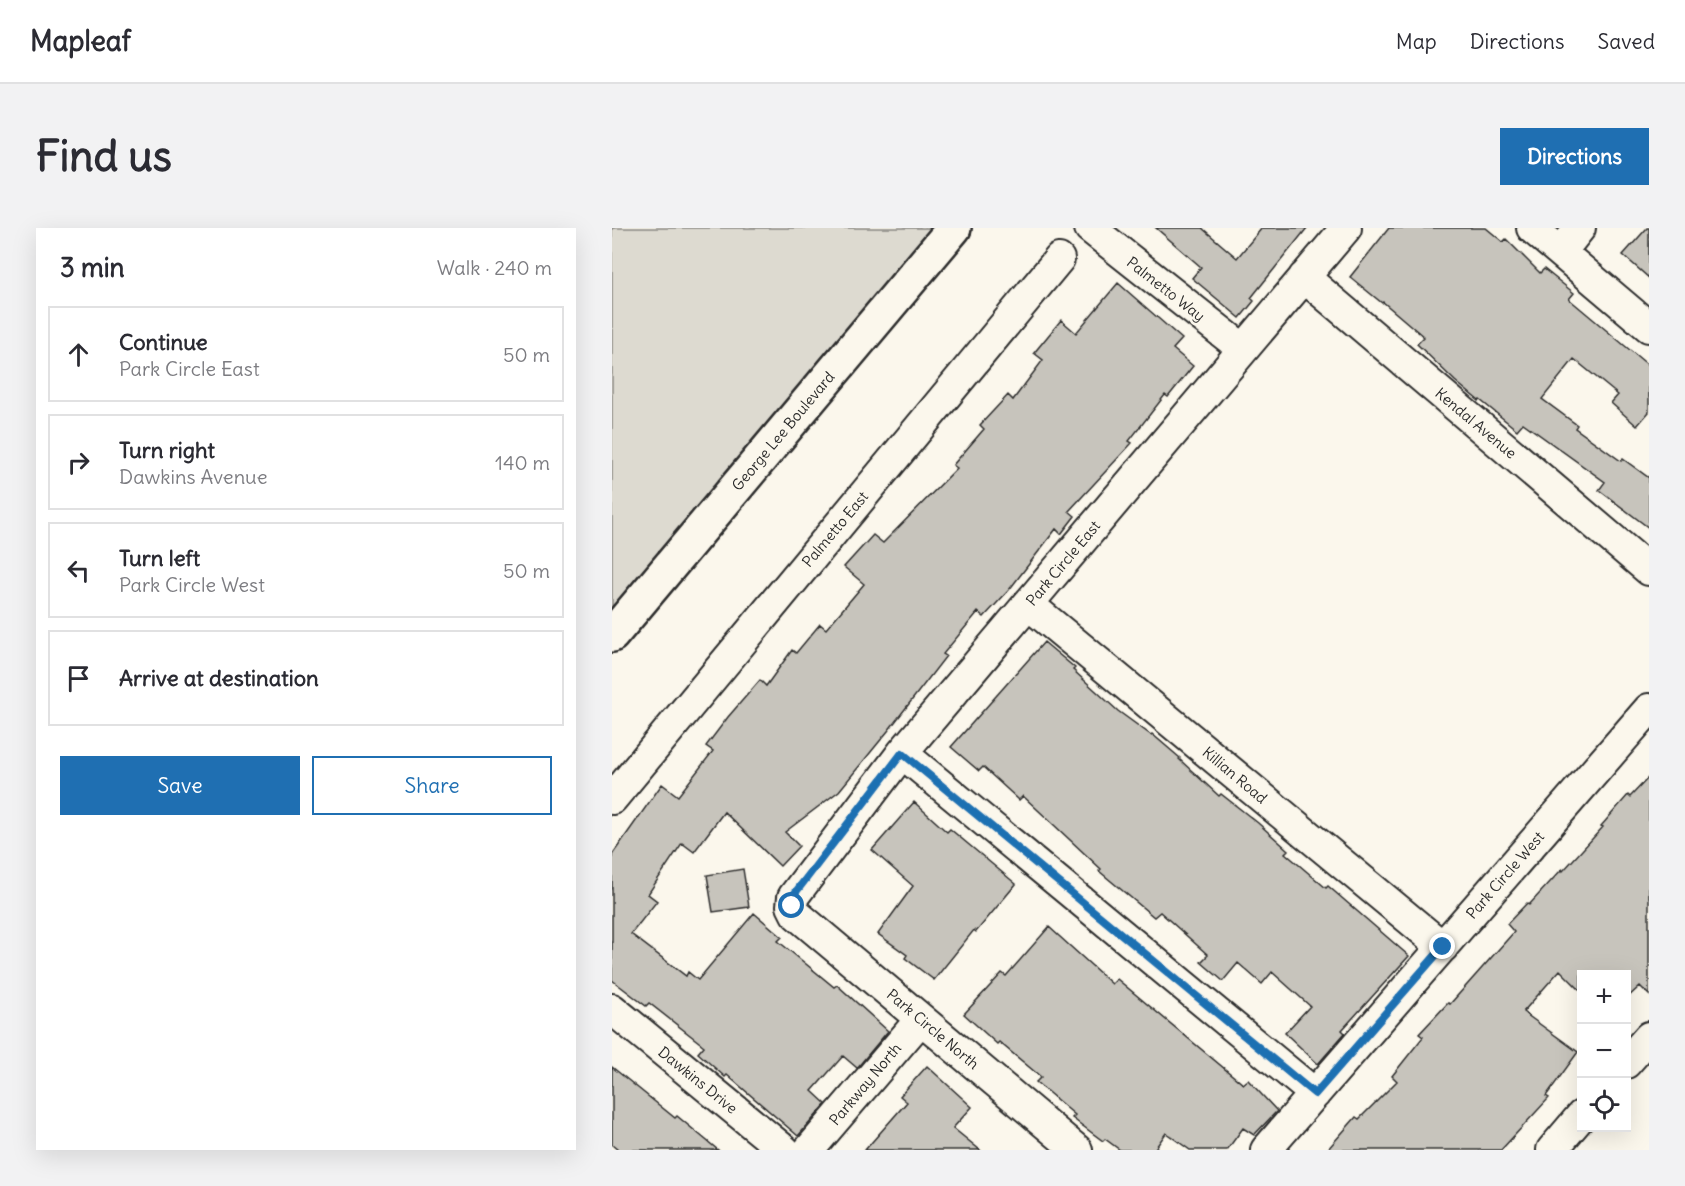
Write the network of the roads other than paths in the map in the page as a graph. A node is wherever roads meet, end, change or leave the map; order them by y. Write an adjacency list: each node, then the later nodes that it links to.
1 (954, 228): 13 (main road, George Lee Boulevard)
2 (1090, 228): 10 (street, Palmetto Way)
3 (1346, 228): 8 (street, Park Circle East)
4 (1532, 228): 6 (street)
5 (1580, 228): 6 (street)
6 (1561, 252): 9 (street)
7 (1059, 259): 16 (street, Palmetto East)
8 (1304, 277): 10 (street, Park Circle East); 11 (street, Kendal Avenue)
9 (1649, 327)
10 (1243, 349): 12 (street, Park Circle East)
11 (1649, 570)
12 (1028, 604): 15 (street, Park Circle East); 18 (street, Killian Road)
13 (612, 635)
14 (1649, 709): 18 (street, Park Circle West)
15 (902, 753): 17 (street, Park Circle East); 23 (street)
16 (612, 799)
17 (792, 906): 20 (street, Park Circle North)
18 (1443, 947): 23 (street, Park Circle West)
19 (612, 1010): 25 (street, Dawkins Drive)
20 (921, 1019): 26 (street, Parkway North); 27 (street, Park Circle North)
21 (1649, 1036): 22 (street)
22 (1631, 1057)
23 (1315, 1094): 28 (street, Park Circle West)
24 (1577, 1121): 29 (street)
25 (784, 1150)
26 (809, 1150)
27 (1077, 1150)
28 (1266, 1150)
29 (1552, 1150)

